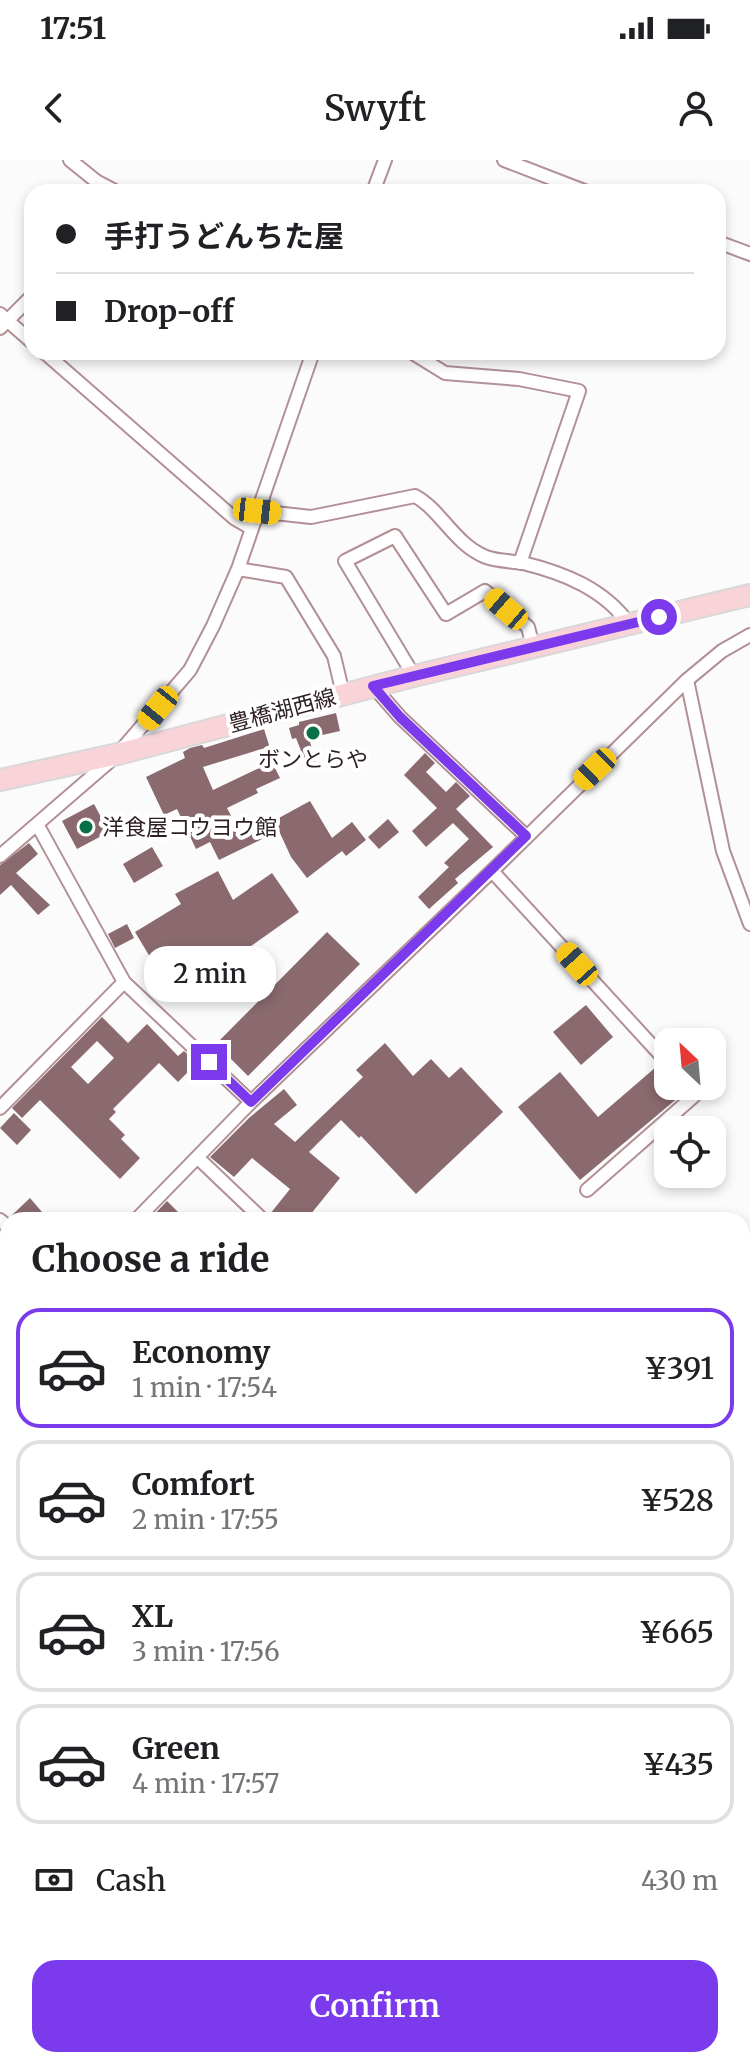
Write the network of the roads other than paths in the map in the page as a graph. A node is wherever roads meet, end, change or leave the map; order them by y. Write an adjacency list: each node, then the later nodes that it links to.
1 (70, 160): 4 (street)
2 (385, 160): 5 (street)
3 (504, 160): 6 (street)
4 (102, 184)
5 (376, 184)
6 (566, 184)
7 (726, 245): 8 (street)
8 (750, 254)
9 (24, 303): 10 (street)
10 (2, 321): 11 (street)
11 (24, 336)
12 (53, 360): 16 (street)
13 (310, 360): 15 (street)
14 (424, 360): 17 (street)
15 (257, 511): 16 (street); 17 (street)
16 (251, 528): 18 (street)
17 (520, 563): 20 (street)
18 (238, 569): 26 (street); 27 (street)
19 (750, 595): 20 (main road, 豊橋湖西線)
20 (629, 624): 22 (main road, 豊橋湖西線)
21 (750, 635): 24 (street)
22 (533, 647): 23 (main road, 豊橋湖西線); 23 (street)
23 (414, 676): 25 (main road, 豊橋湖西線)
24 (687, 680): 30 (street); 33 (street)
25 (373, 686): 26 (main road, 豊橋湖西線); 30 (street)
26 (343, 694): 27 (main road, 豊橋湖西線)
27 (118, 754): 28 (main road, 豊橋湖西線); 29 (street)
28 (0, 780)
29 (37, 824): 31 (street); 34 (street)
30 (526, 836): 32 (street)
31 (0, 856)
32 (492, 871): 35 (street); 37 (street)
33 (750, 924)
34 (124, 982): 37 (street); 38 (street)
35 (654, 1048)
36 (689, 1100): 40 (street)
37 (251, 1102): 39 (street)
38 (0, 1108)
39 (198, 1158): 41 (street); 42 (street)
40 (587, 1190)
41 (144, 1212)
42 (255, 1212)

